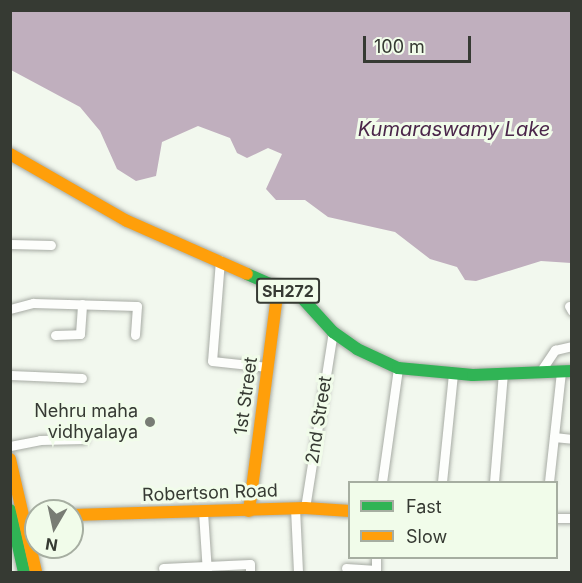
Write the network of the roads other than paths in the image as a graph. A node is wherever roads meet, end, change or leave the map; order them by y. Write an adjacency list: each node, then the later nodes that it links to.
1 (10, 154): 4 (main road, SH272)
2 (10, 244): 3 (street)
3 (51, 245)
4 (220, 260): 5 (main road, SH272); 12 (street)
5 (278, 287): 8 (main road, SH272); 12 (main road, 1st Street)
6 (82, 304): 7 (street); 9 (street); 10 (street)
7 (10, 309)
8 (333, 333): 13 (main road, SH272); 30 (street, 2nd Street)
9 (56, 335)
10 (135, 335)
11 (572, 346): 15 (street)
12 (268, 367): 32 (main road, 1st Street)
13 (398, 368): 16 (main road, SH272); 25 (street)
14 (566, 371): 15 (main road, SH272); 20 (street)
15 (540, 372): 17 (main road, SH272)
16 (453, 373): 17 (main road, SH272); 26 (street)
17 (503, 374): 27 (street)
18 (10, 375): 19 (street)
19 (82, 378)
20 (554, 437): 22 (street); 28 (street)
21 (84, 439): 23 (street)
22 (572, 439)
23 (10, 446)
24 (10, 459): 29 (main road)
25 (382, 481)
26 (442, 481)
27 (494, 481)
28 (549, 481)
29 (24, 499)
30 (300, 508): 32 (main road, Robertson Road); 33 (main road, Robertson Road); 42 (street, 2nd Street)
31 (10, 510): 40 (main road)
32 (249, 511): 34 (main road, Robertson Road)
33 (348, 511)
34 (203, 512): 35 (main road, Robertson Road); 38 (street)
35 (84, 515)
36 (163, 568): 38 (street)
37 (346, 568): 39 (street)
38 (206, 569): 41 (street)
39 (376, 571)
40 (24, 573)
41 (250, 573)
42 (298, 573)

